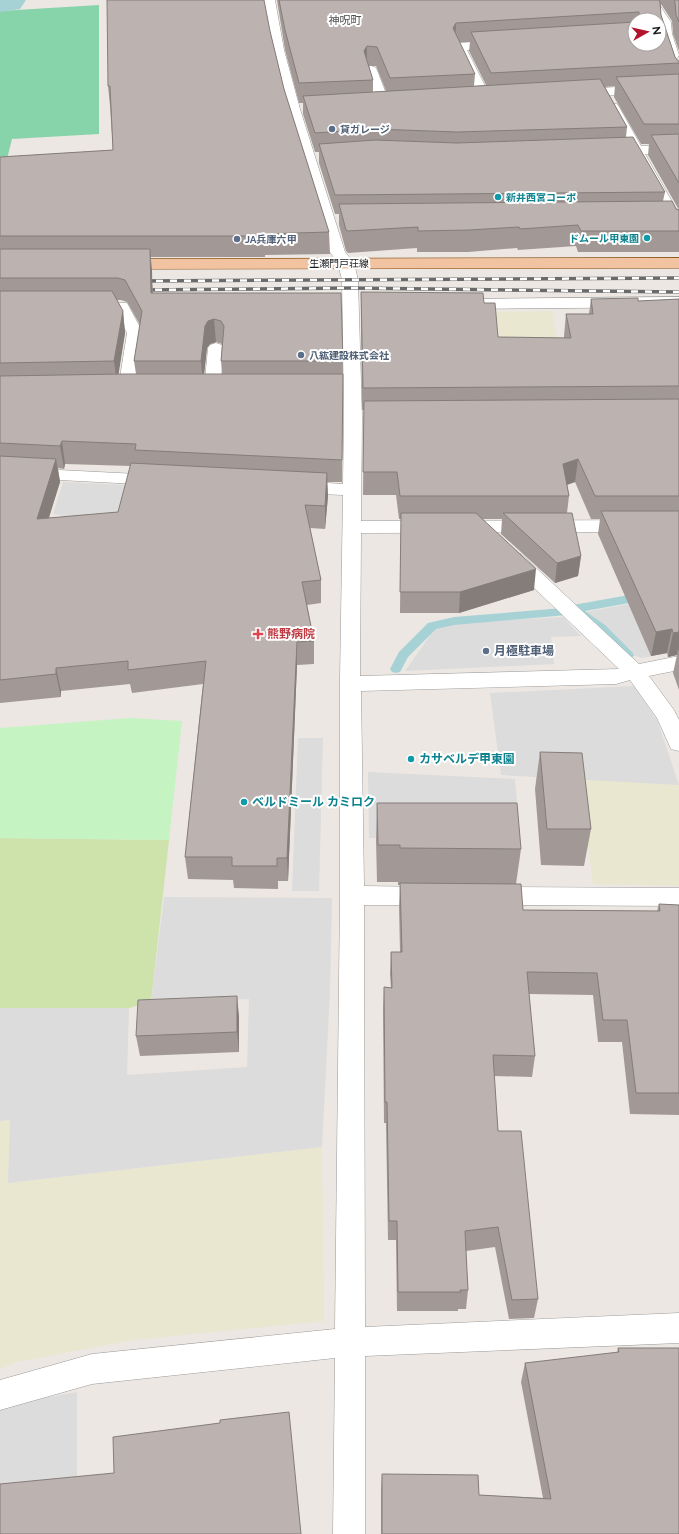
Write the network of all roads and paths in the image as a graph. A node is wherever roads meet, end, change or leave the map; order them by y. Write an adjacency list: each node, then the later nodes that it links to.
1 (269, 0): 25 (street)
2 (650, 0): 3 (street)
3 (655, 12)
4 (679, 22): 5 (street)
5 (667, 28)
6 (667, 41): 8 (street)
7 (513, 43): 13 (street)
8 (677, 69)
9 (371, 70): 17 (street)
10 (679, 88): 11 (street)
11 (610, 92): 12 (street); 20 (street)
12 (565, 94)
13 (484, 98): 14 (street); 15 (street)
14 (498, 98)
15 (468, 99)
16 (398, 103): 17 (street)
17 (383, 104): 18 (street)
18 (368, 105)
19 (679, 149): 20 (street)
20 (643, 150): 21 (street); 22 (street); 24 (street)
21 (598, 152)
22 (679, 202)
23 (658, 217): 24 (street)
24 (677, 220)
25 (346, 263): 26 (main road, 生瀬門戸荘線); 27 (main road, 生瀬門戸荘線); 37 (street)
26 (679, 263)
27 (109, 264)
28 (679, 302): 29 (street)
29 (452, 304)
30 (76, 306): 32 (street)
31 (216, 348): 33 (street)
32 (126, 390)
33 (212, 390)
34 (0, 472): 35 (street)
35 (173, 480)
36 (282, 486): 37 (street)
37 (352, 490): 39 (street)
38 (679, 526): 40 (street)
39 (352, 527): 40 (street); 43 (street)
40 (481, 528): 42 (street)
41 (679, 663): 42 (street)
42 (634, 672): 43 (street); 44 (street)
43 (350, 684): 45 (street)
44 (679, 743)
45 (352, 895): 46 (street); 50 (street)
46 (448, 896)
47 (472, 896): 48 (street)
48 (679, 897)
49 (679, 1328): 50 (street)
50 (351, 1342): 51 (street); 52 (street)
51 (0, 1395)
52 (349, 1534)

